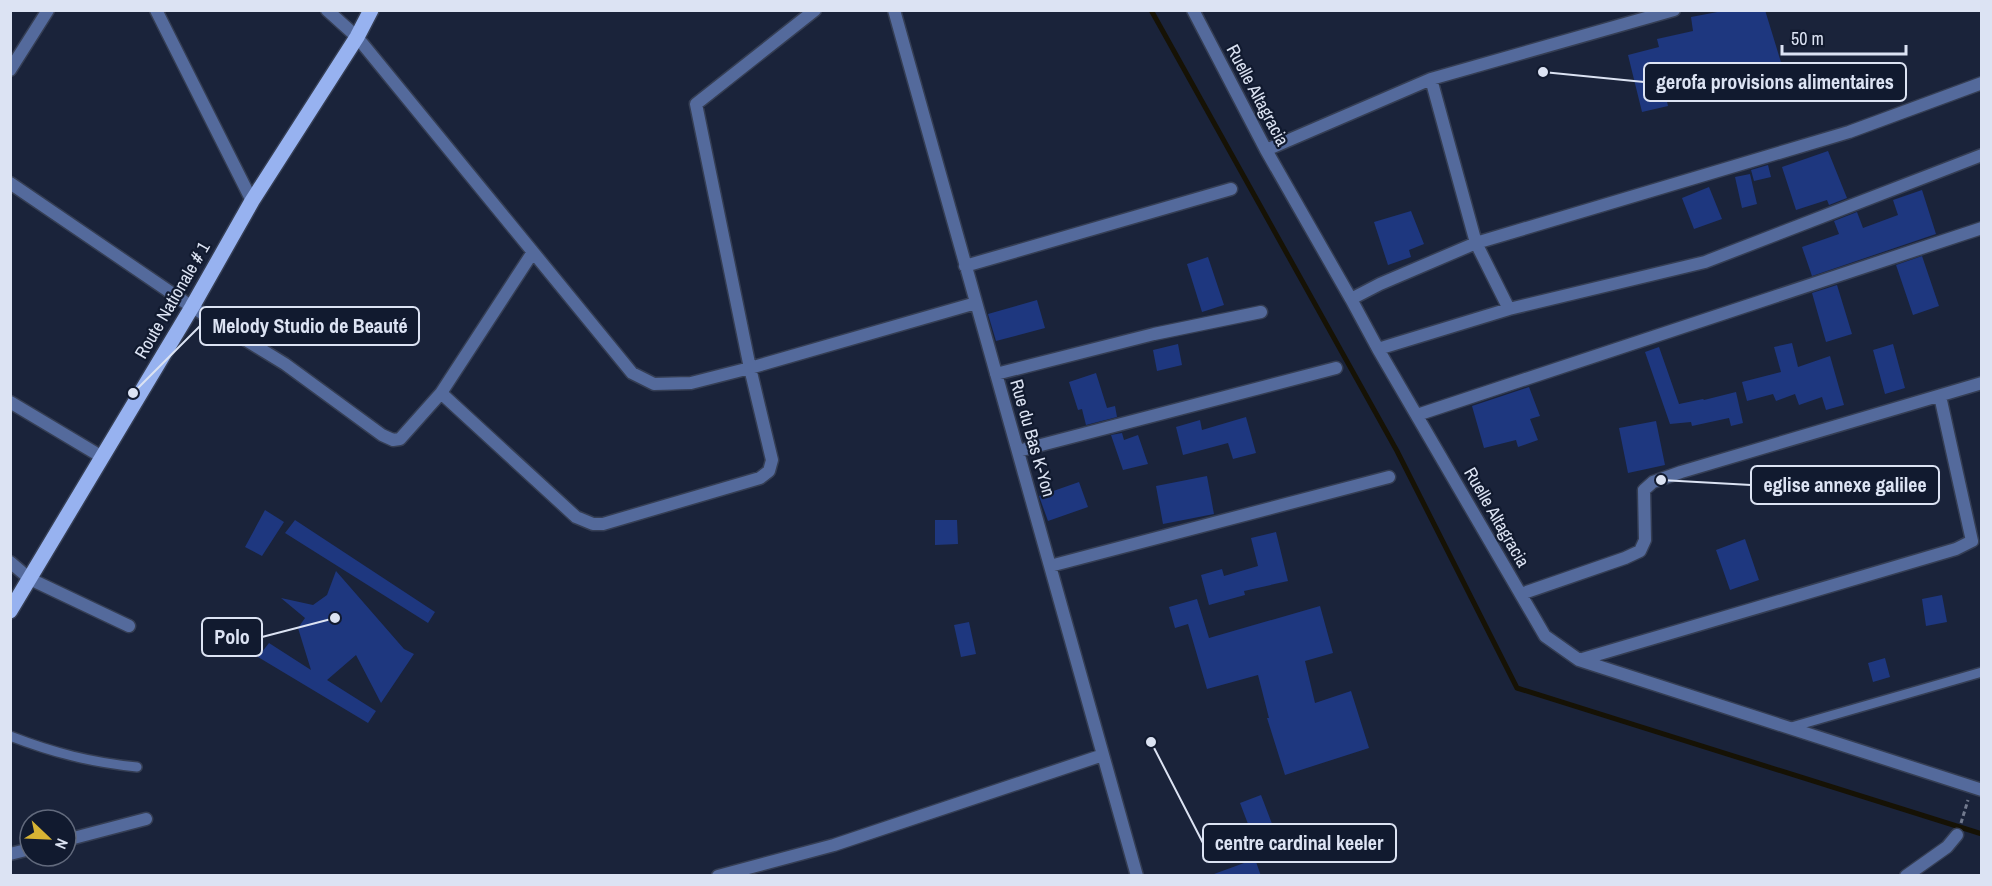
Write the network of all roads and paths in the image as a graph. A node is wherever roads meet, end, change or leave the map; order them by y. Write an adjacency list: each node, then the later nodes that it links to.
1 (48, 10): 11 (street)
2 (156, 10): 18 (street)
3 (327, 10): 10 (street)
4 (371, 10): 10 (main road, Route Nationale # 1)
5 (815, 10): 29 (street)
6 (894, 10): 22 (street, Rue du Bas K-Yon)
7 (1193, 10): 14 (street, Ruelle Altagracia)
8 (1674, 10): 9 (street)
9 (1642, 15): 12 (street)
10 (357, 37): 18 (main road, Route Nationale # 1); 21 (street)
11 (10, 70)
12 (1431, 79): 14 (street); 20 (street)
13 (1982, 83): 20 (street)
14 (1266, 150): 23 (street, Ruelle Altagracia)
15 (1982, 154): 26 (street)
16 (10, 183): 25 (street)
17 (1231, 189): 22 (street)
18 (252, 201): 25 (main road, Route Nationale # 1)
19 (1982, 228): 36 (street)
20 (1476, 243): 23 (street); 26 (street)
21 (533, 252): 29 (street); 33 (street)
22 (965, 266): 24 (street, Rue du Bas K-Yon)
23 (1352, 299): 28 (street, Ruelle Altagracia)
24 (976, 303): 29 (street); 31 (street, Rue du Bas K-Yon)
25 (192, 307): 33 (street); 38 (main road, Route Nationale # 1)
26 (1509, 309): 28 (street)
27 (1261, 312): 31 (street)
28 (1378, 349): 36 (street, Ruelle Altagracia)
29 (750, 368): 33 (street)
30 (1336, 368): 37 (street)
31 (996, 374): 37 (street, Rue du Bas K-Yon)
32 (1982, 383): 34 (street)
33 (441, 393)
34 (1940, 396): 40 (street); 44 (street)
35 (10, 402): 38 (street)
36 (1417, 415): 44 (street, Ruelle Altagracia)
37 (1018, 451): 42 (street, Rue du Bas K-Yon)
38 (102, 457): 43 (main road, Route Nationale # 1)
39 (1389, 477): 42 (street)
40 (1977, 540): 47 (street)
41 (10, 562): 43 (street)
42 (1050, 566): 51 (street, Rue du Bas K-Yon)
43 (30, 579): 45 (main road, Route Nationale # 1); 46 (street)
44 (1521, 594): 47 (street, Ruelle Altagracia)
45 (10, 611)
46 (129, 627)
47 (1579, 660): 49 (street, Ruelle Altagracia)
48 (1982, 672): 49 (lane)
49 (1788, 728): 53 (street, Ruelle Altagracia)
50 (10, 736): 52 (lane)
51 (1103, 755): 57 (street); 58 (street, Rue du Bas K-Yon)
52 (137, 767)
53 (1977, 789): 55 (path)
54 (146, 819): 56 (street)
55 (1957, 835): 59 (street)
56 (78, 837)
57 (718, 876)
58 (1137, 876)
59 (1906, 876)

